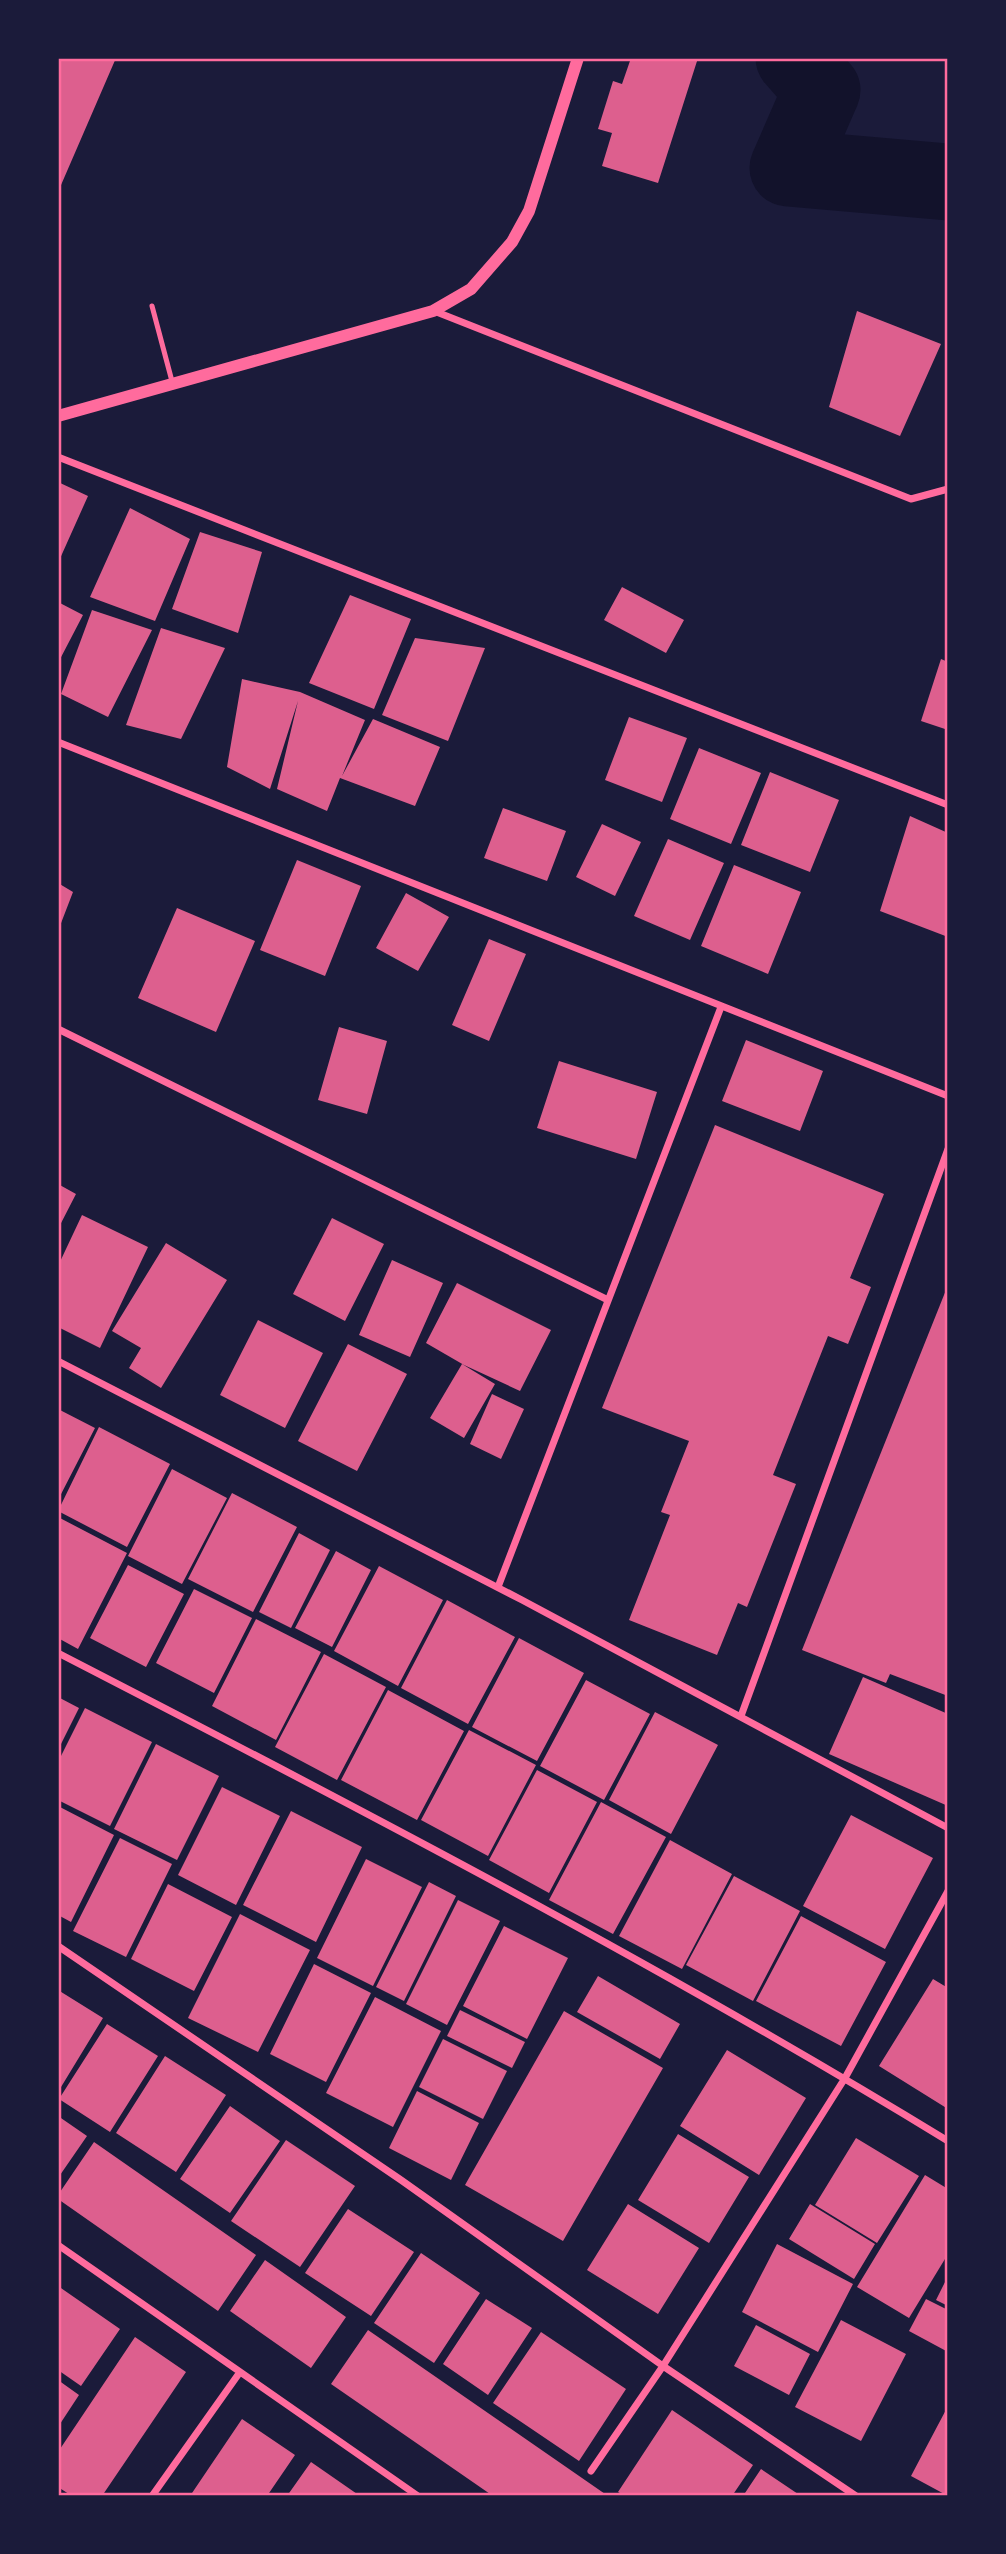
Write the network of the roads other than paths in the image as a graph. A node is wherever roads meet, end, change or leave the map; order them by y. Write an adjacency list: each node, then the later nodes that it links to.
1 (578, 58): 3 (street)
2 (152, 306): 4 (lane)
3 (433, 310): 4 (street); 7 (street)
4 (173, 384): 5 (street)
5 (58, 416)
6 (58, 457): 9 (street)
7 (948, 489)
8 (58, 741): 10 (street)
9 (948, 805)
10 (722, 1007): 12 (street); 14 (street)
11 (58, 1029): 14 (street)
12 (948, 1096)
13 (948, 1149): 18 (street)
14 (608, 1300): 16 (street)
15 (58, 1361): 16 (street)
16 (498, 1587): 18 (street)
17 (58, 1654): 22 (street)
18 (741, 1716): 19 (street)
19 (948, 1828)
20 (948, 1891): 22 (street)
21 (58, 1946): 25 (street)
22 (845, 2078): 23 (street); 25 (street)
23 (948, 2141)
24 (58, 2245): 26 (street)
25 (663, 2365): 27 (street); 30 (street)
26 (240, 2372): 28 (street); 29 (street)
27 (591, 2471)
28 (413, 2495)
29 (152, 2496)
30 (856, 2496)

